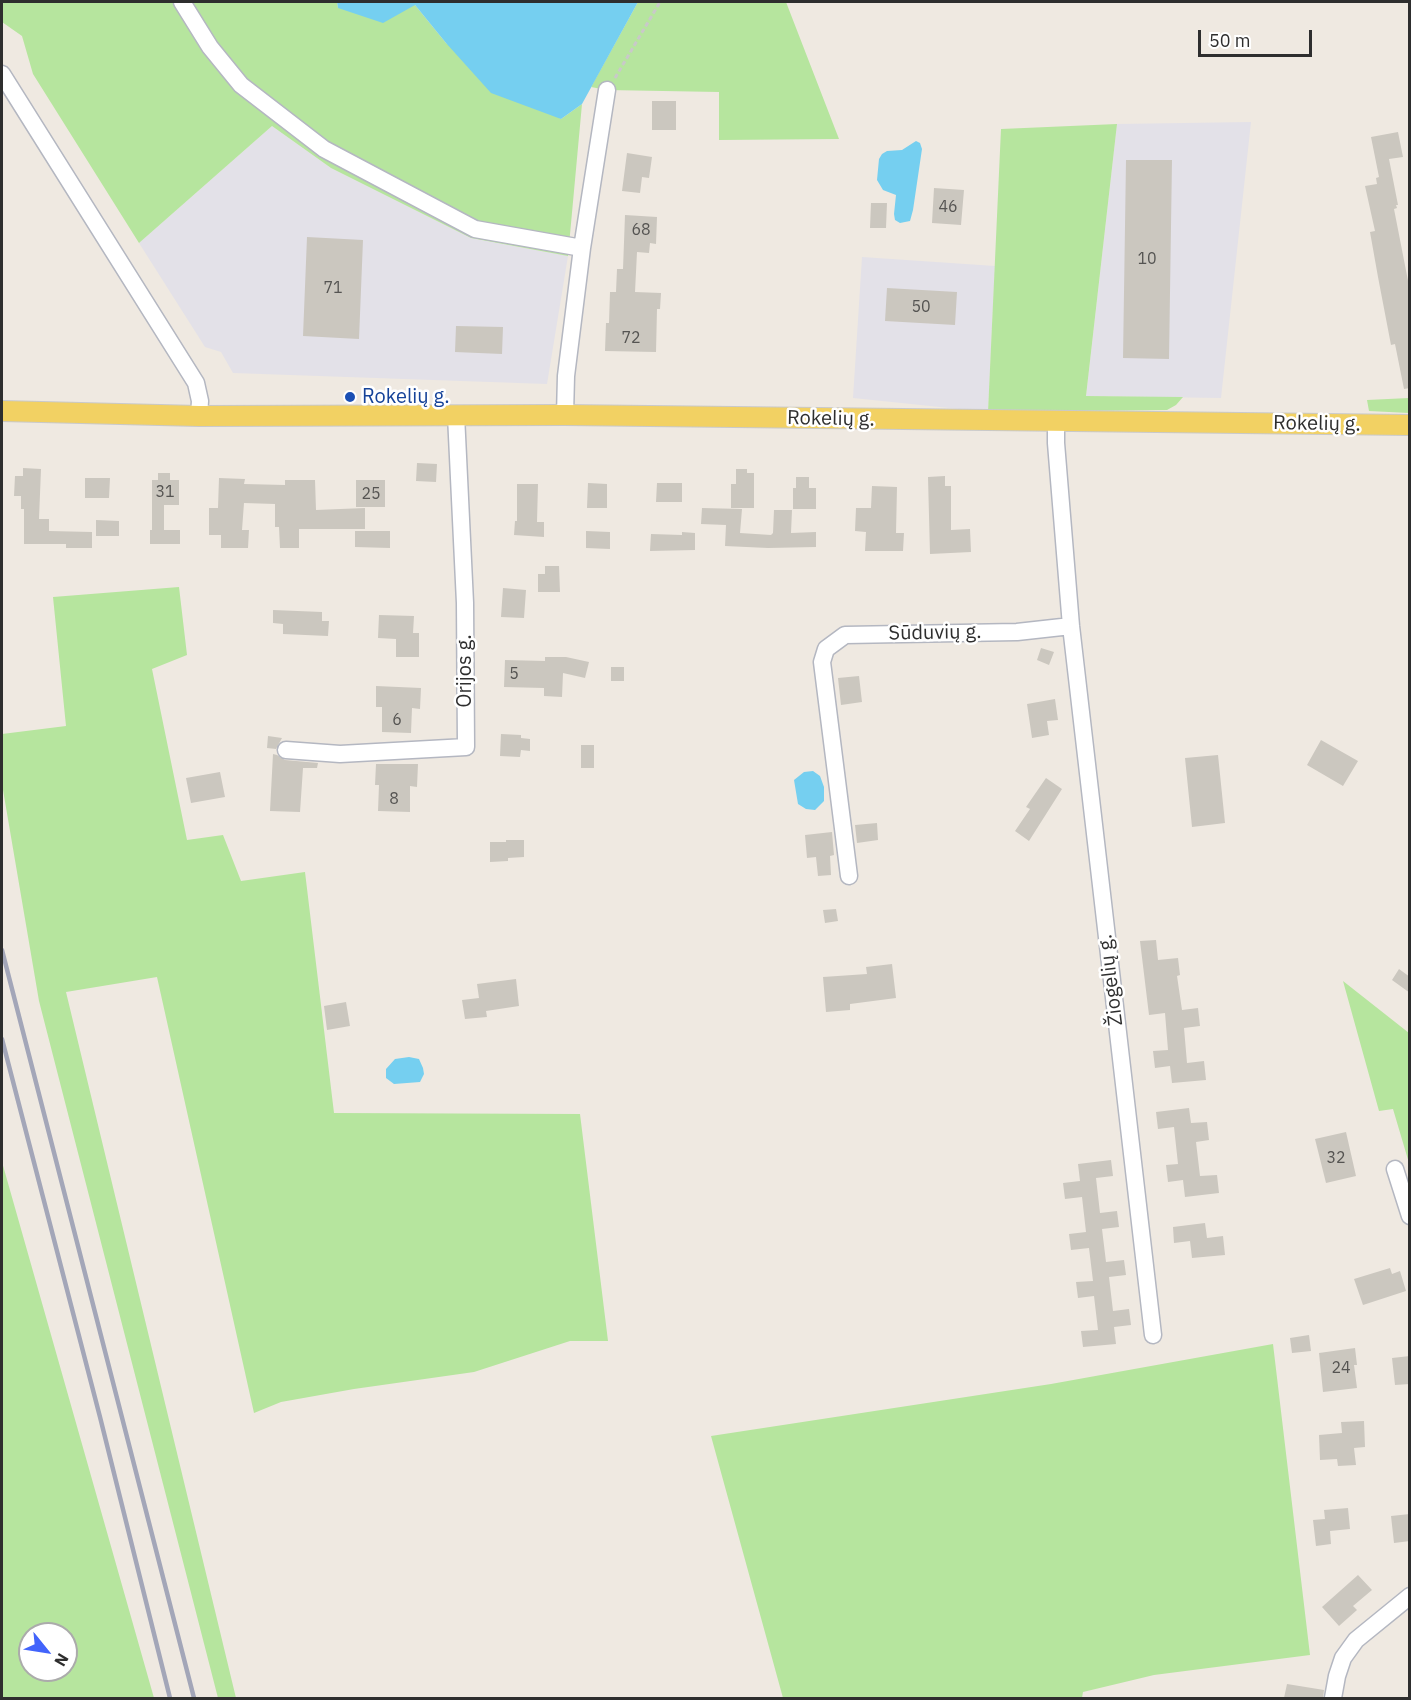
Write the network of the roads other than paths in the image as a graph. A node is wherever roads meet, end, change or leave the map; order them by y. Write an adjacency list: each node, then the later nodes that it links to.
1 (182, 2): 4 (street)
2 (2, 74): 8 (street)
3 (608, 90): 4 (street)
4 (582, 248): 7 (street)
5 (2, 411): 8 (main road, Rokelių g.)
6 (456, 415): 7 (main road, Rokelių g.); 8 (main road, Rokelių g.); 12 (street, Orijos g.)
7 (565, 415): 9 (main road, Rokelių g.)
8 (200, 416)
9 (1056, 420): 10 (main road, Rokelių g.); 11 (street)
10 (1410, 425)
11 (1071, 626): 13 (street, Sūduvių g.); 16 (street, Žiogelių g.)
12 (286, 750)
13 (849, 876)
14 (1395, 1169): 15 (street)
15 (1410, 1216)
16 (1153, 1335)
17 (1410, 1596): 18 (street)
18 (1333, 1698)

